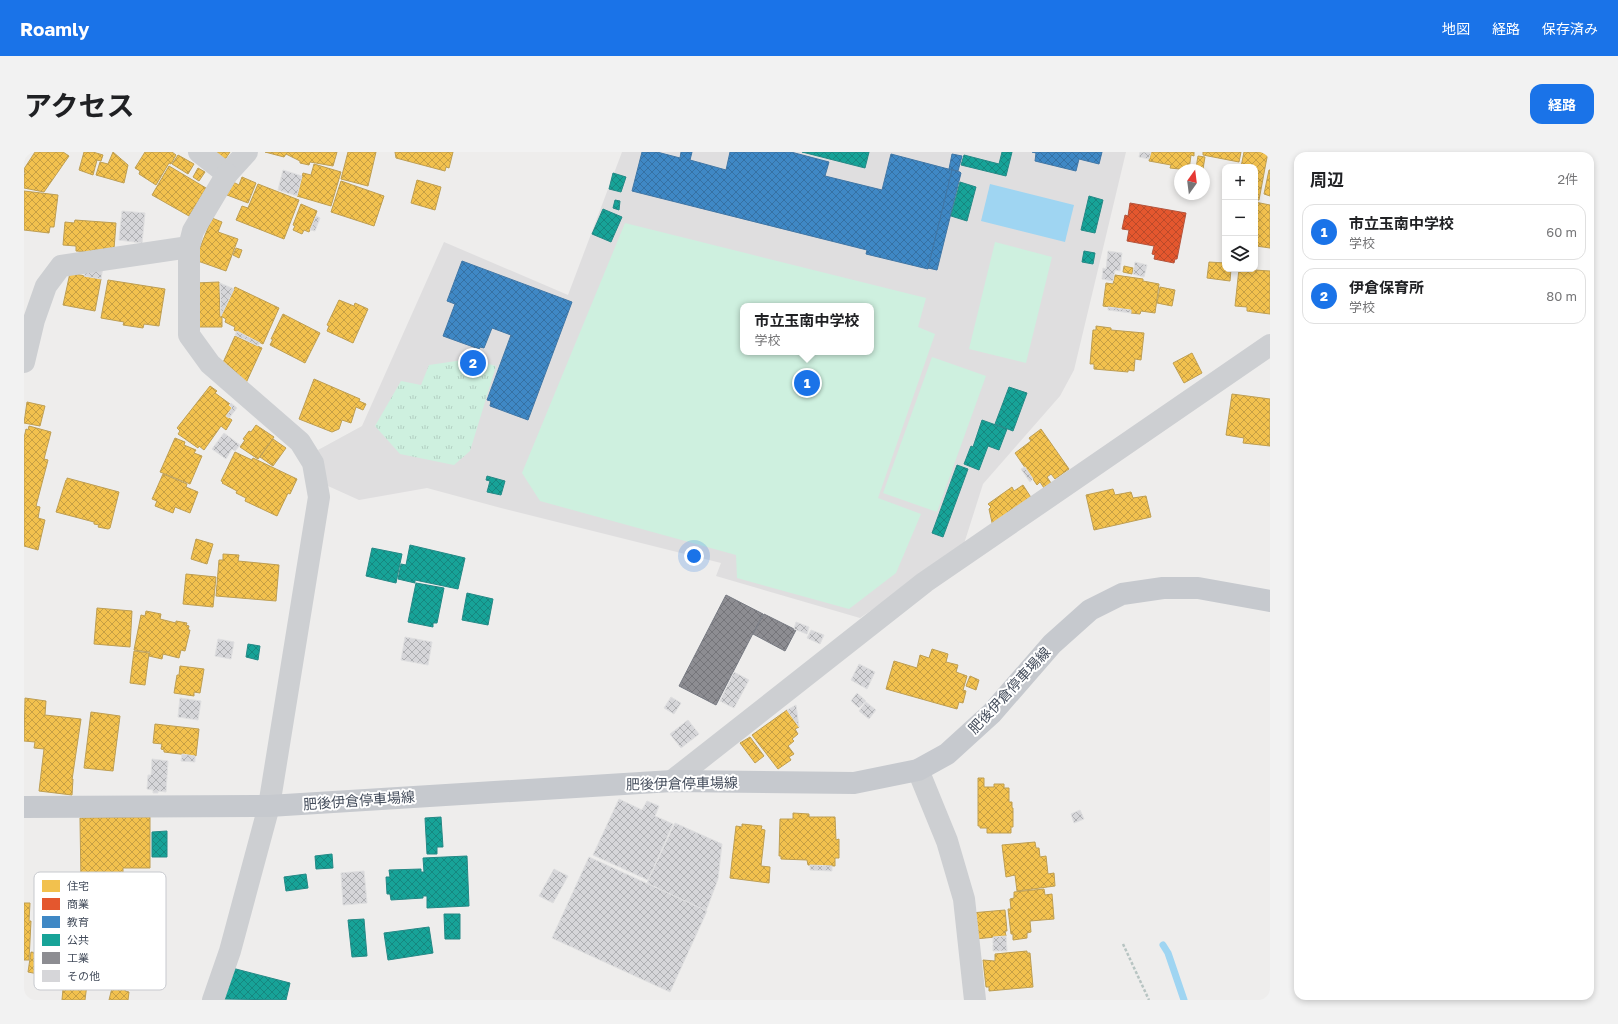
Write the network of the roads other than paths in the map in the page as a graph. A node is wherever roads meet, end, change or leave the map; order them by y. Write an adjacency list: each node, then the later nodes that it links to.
1 (199, 152): 3 (street)
2 (247, 152): 3 (street)
3 (227, 174): 4 (street)
4 (189, 247): 6 (street); 10 (street)
5 (1270, 345): 9 (street)
6 (24, 362)
7 (1270, 601): 8 (main road, 肥後伊倉停車場線)
8 (918, 770): 9 (main road, 肥後伊倉停車場線); 13 (street)
9 (672, 781): 10 (main road, 肥後伊倉停車場線)
10 (269, 806): 11 (main road, 肥後伊倉停車場線); 12 (street)
11 (24, 807)
12 (213, 1000)
13 (975, 1000)

